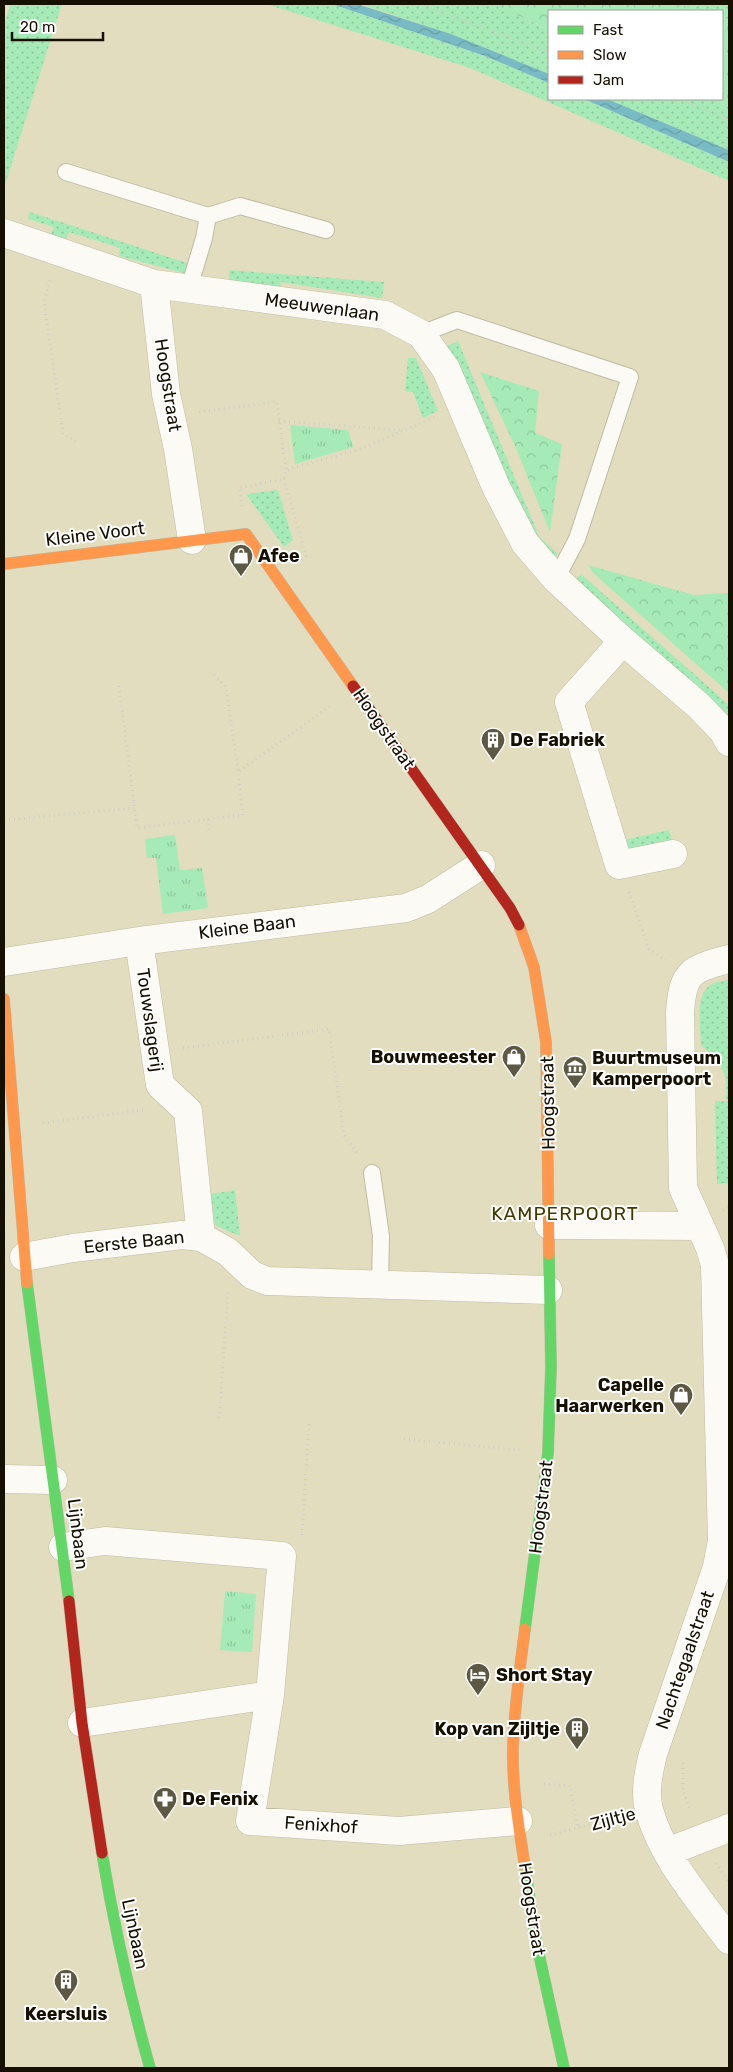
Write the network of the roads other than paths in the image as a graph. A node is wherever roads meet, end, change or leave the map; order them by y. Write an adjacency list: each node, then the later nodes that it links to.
1 (66, 172): 2 (lane)
2 (208, 216): 3 (lane); 6 (lane)
3 (326, 230)
4 (4, 233): 5 (street, Meeuwenlaan)
5 (154, 284): 6 (street, Meeuwenlaan); 8 (street, Hoogstraat)
6 (189, 288): 7 (street, Meeuwenlaan)
7 (421, 334): 10 (street, Meeuwenlaan); 10 (lane)
8 (192, 540): 9 (street, Kleine Voort); 14 (street, Hoogstraat)
9 (4, 564)
10 (556, 579): 11 (street, Meeuwenlaan)
11 (623, 642): 12 (street, Meeuwenlaan); 13 (street)
12 (729, 742)
13 (673, 854)
14 (481, 865): 15 (street, Kleine Baan); 21 (street, Hoogstraat)
15 (139, 941): 17 (street, Kleine Baan); 23 (street, Touwslagerij)
16 (729, 959): 22 (street, Nachtegaalstraat)
17 (4, 962)
18 (4, 1000): 19 (street, Lijnbaan)
19 (8, 1097): 24 (street, Lijnbaan)
20 (372, 1173): 25 (lane)
21 (549, 1225): 22 (street); 26 (street, Hoogstraat)
22 (700, 1226): 27 (street, Nachtegaalstraat)
23 (201, 1237): 24 (street, Eerste Baan); 25 (street, Eerste Baan)
24 (24, 1257): 29 (street, Lijnbaan)
25 (380, 1285): 26 (street, Eerste Baan)
26 (548, 1290): 34 (street, Hoogstraat)
27 (724, 1436): 35 (street, Nachtegaalstraat)
28 (4, 1479): 29 (street)
29 (53, 1480): 30 (street, Lijnbaan)
30 (62, 1547): 31 (street, Fenixhof); 32 (street, Lijnbaan)
31 (270, 1695): 32 (street); 34 (street, Fenixhof)
32 (82, 1723): 37 (street, Lijnbaan)
33 (729, 1828): 35 (street)
34 (519, 1832): 38 (street, Hoogstraat)
35 (667, 1852): 36 (street, Nachtegaalstraat)
36 (729, 1940)
37 (150, 2068)
38 (564, 2068)

